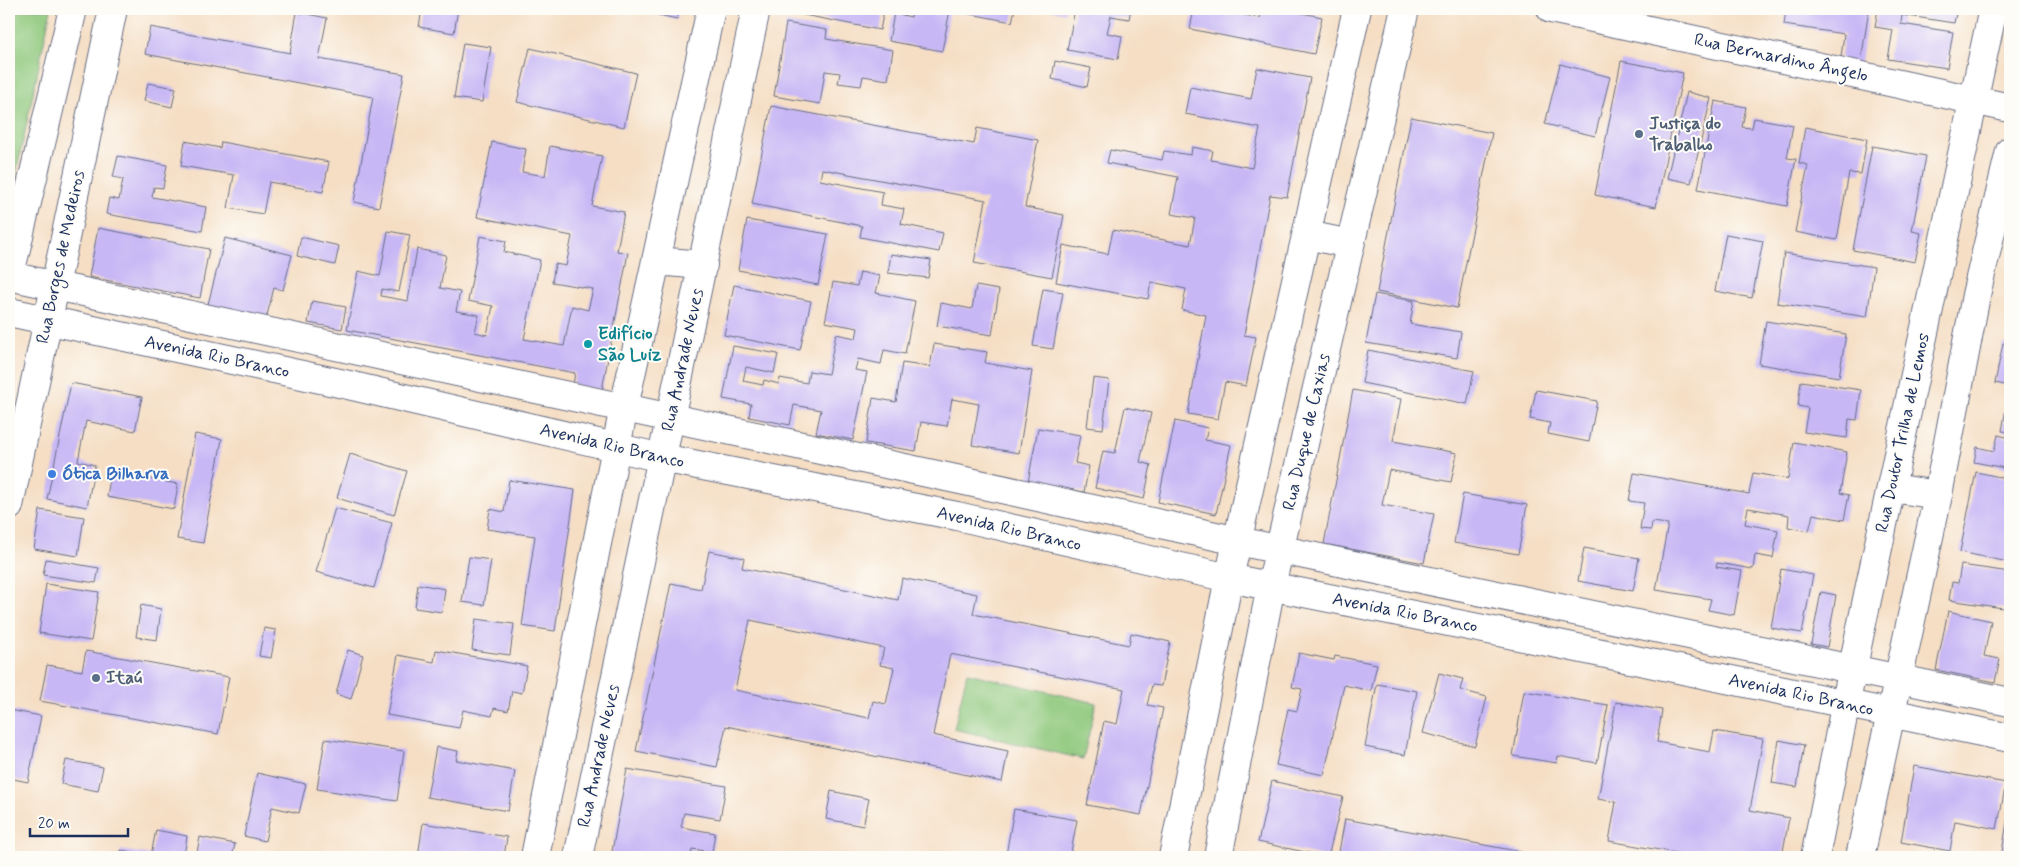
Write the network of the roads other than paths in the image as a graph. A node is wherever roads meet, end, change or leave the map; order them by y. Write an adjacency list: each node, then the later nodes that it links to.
1 (73, 9): 16 (street)
2 (113, 9): 17 (street, Rua Borges de Medeiros)
3 (711, 9): 14 (street)
4 (756, 9): 15 (street, Rua Andrade Neves)
5 (1357, 9): 12 (street)
6 (1405, 9): 13 (street, Rua Duque de Caxias)
7 (1551, 9): 9 (street, Rua Bernardino Ângelo)
8 (1993, 9): 9 (street, Rua Doutor Trilha de Lemos)
9 (1975, 100): 10 (street, Rua Bernardino Ângelo); 18 (street, Rua Doutor Trilha de Lemos)
10 (2010, 108)
11 (2010, 151): 19 (street)
12 (1307, 235): 13 (street); 34 (street)
13 (1350, 244): 35 (street, Rua Duque de Caxias)
14 (656, 261): 15 (street); 24 (street)
15 (703, 266): 25 (street, Rua Andrade Neves)
16 (9, 276): 17 (street, Avenida Rio Branco)
17 (54, 286): 21 (street, Rua Borges de Medeiros); 22 (street, Avenida Rio Branco)
18 (1934, 288): 19 (street); 30 (street, Rua Doutor Trilha de Lemos)
19 (1976, 295): 31 (street)
20 (9, 312): 21 (street, Avenida Rio Branco)
21 (48, 321): 23 (street, Avenida Rio Branco); 28 (street, Rua Borges de Medeiros)
22 (350, 350): 23 (street); 24 (street, Avenida Rio Branco)
23 (344, 384): 26 (street, Avenida Rio Branco)
24 (624, 407): 25 (street, Avenida Rio Branco); 26 (street)
25 (671, 419): 27 (street, Rua Andrade Neves); 29 (street, Avenida Rio Branco)
26 (616, 447): 27 (street, Avenida Rio Branco); 49 (street)
27 (662, 458): 33 (street, Avenida Rio Branco); 50 (street, Rua Andrade Neves)
28 (13, 460): 32 (street, Rua Borges de Medeiros)
29 (965, 481): 33 (street); 34 (street, Avenida Rio Branco)
30 (1892, 488): 31 (street); 40 (street, Rua Doutor Trilha de Lemos)
31 (1938, 495): 41 (street)
32 (9, 506)
33 (957, 516): 36 (street, Avenida Rio Branco)
34 (1238, 541): 35 (street, Avenida Rio Branco); 36 (street)
35 (1279, 549): 37 (street, Rua Duque de Caxias); 38 (street, Avenida Rio Branco)
36 (1229, 578): 37 (street, Avenida Rio Branco); 45 (street)
37 (1270, 586): 39 (street, Avenida Rio Branco); 47 (street, Rua Duque de Caxias)
38 (1572, 609): 39 (street); 40 (street, Avenida Rio Branco)
39 (1563, 645): 43 (street, Avenida Rio Branco)
40 (1852, 669): 41 (street, Avenida Rio Branco); 43 (street, Rua Doutor Trilha de Lemos)
41 (1899, 678): 42 (street, Avenida Rio Branco); 44 (street)
42 (2010, 702)
43 (1847, 705): 44 (street, Avenida Rio Branco); 48 (street, Rua Doutor Trilha de Lemos)
44 (1892, 714): 46 (street, Avenida Rio Branco); 53 (street)
45 (1198, 736): 47 (street); 51 (street)
46 (2010, 738)
47 (1239, 746): 52 (street, Rua Duque de Caxias)
48 (1820, 856)
49 (535, 857)
50 (578, 857)
51 (1173, 857)
52 (1218, 857)
53 (1860, 857)

